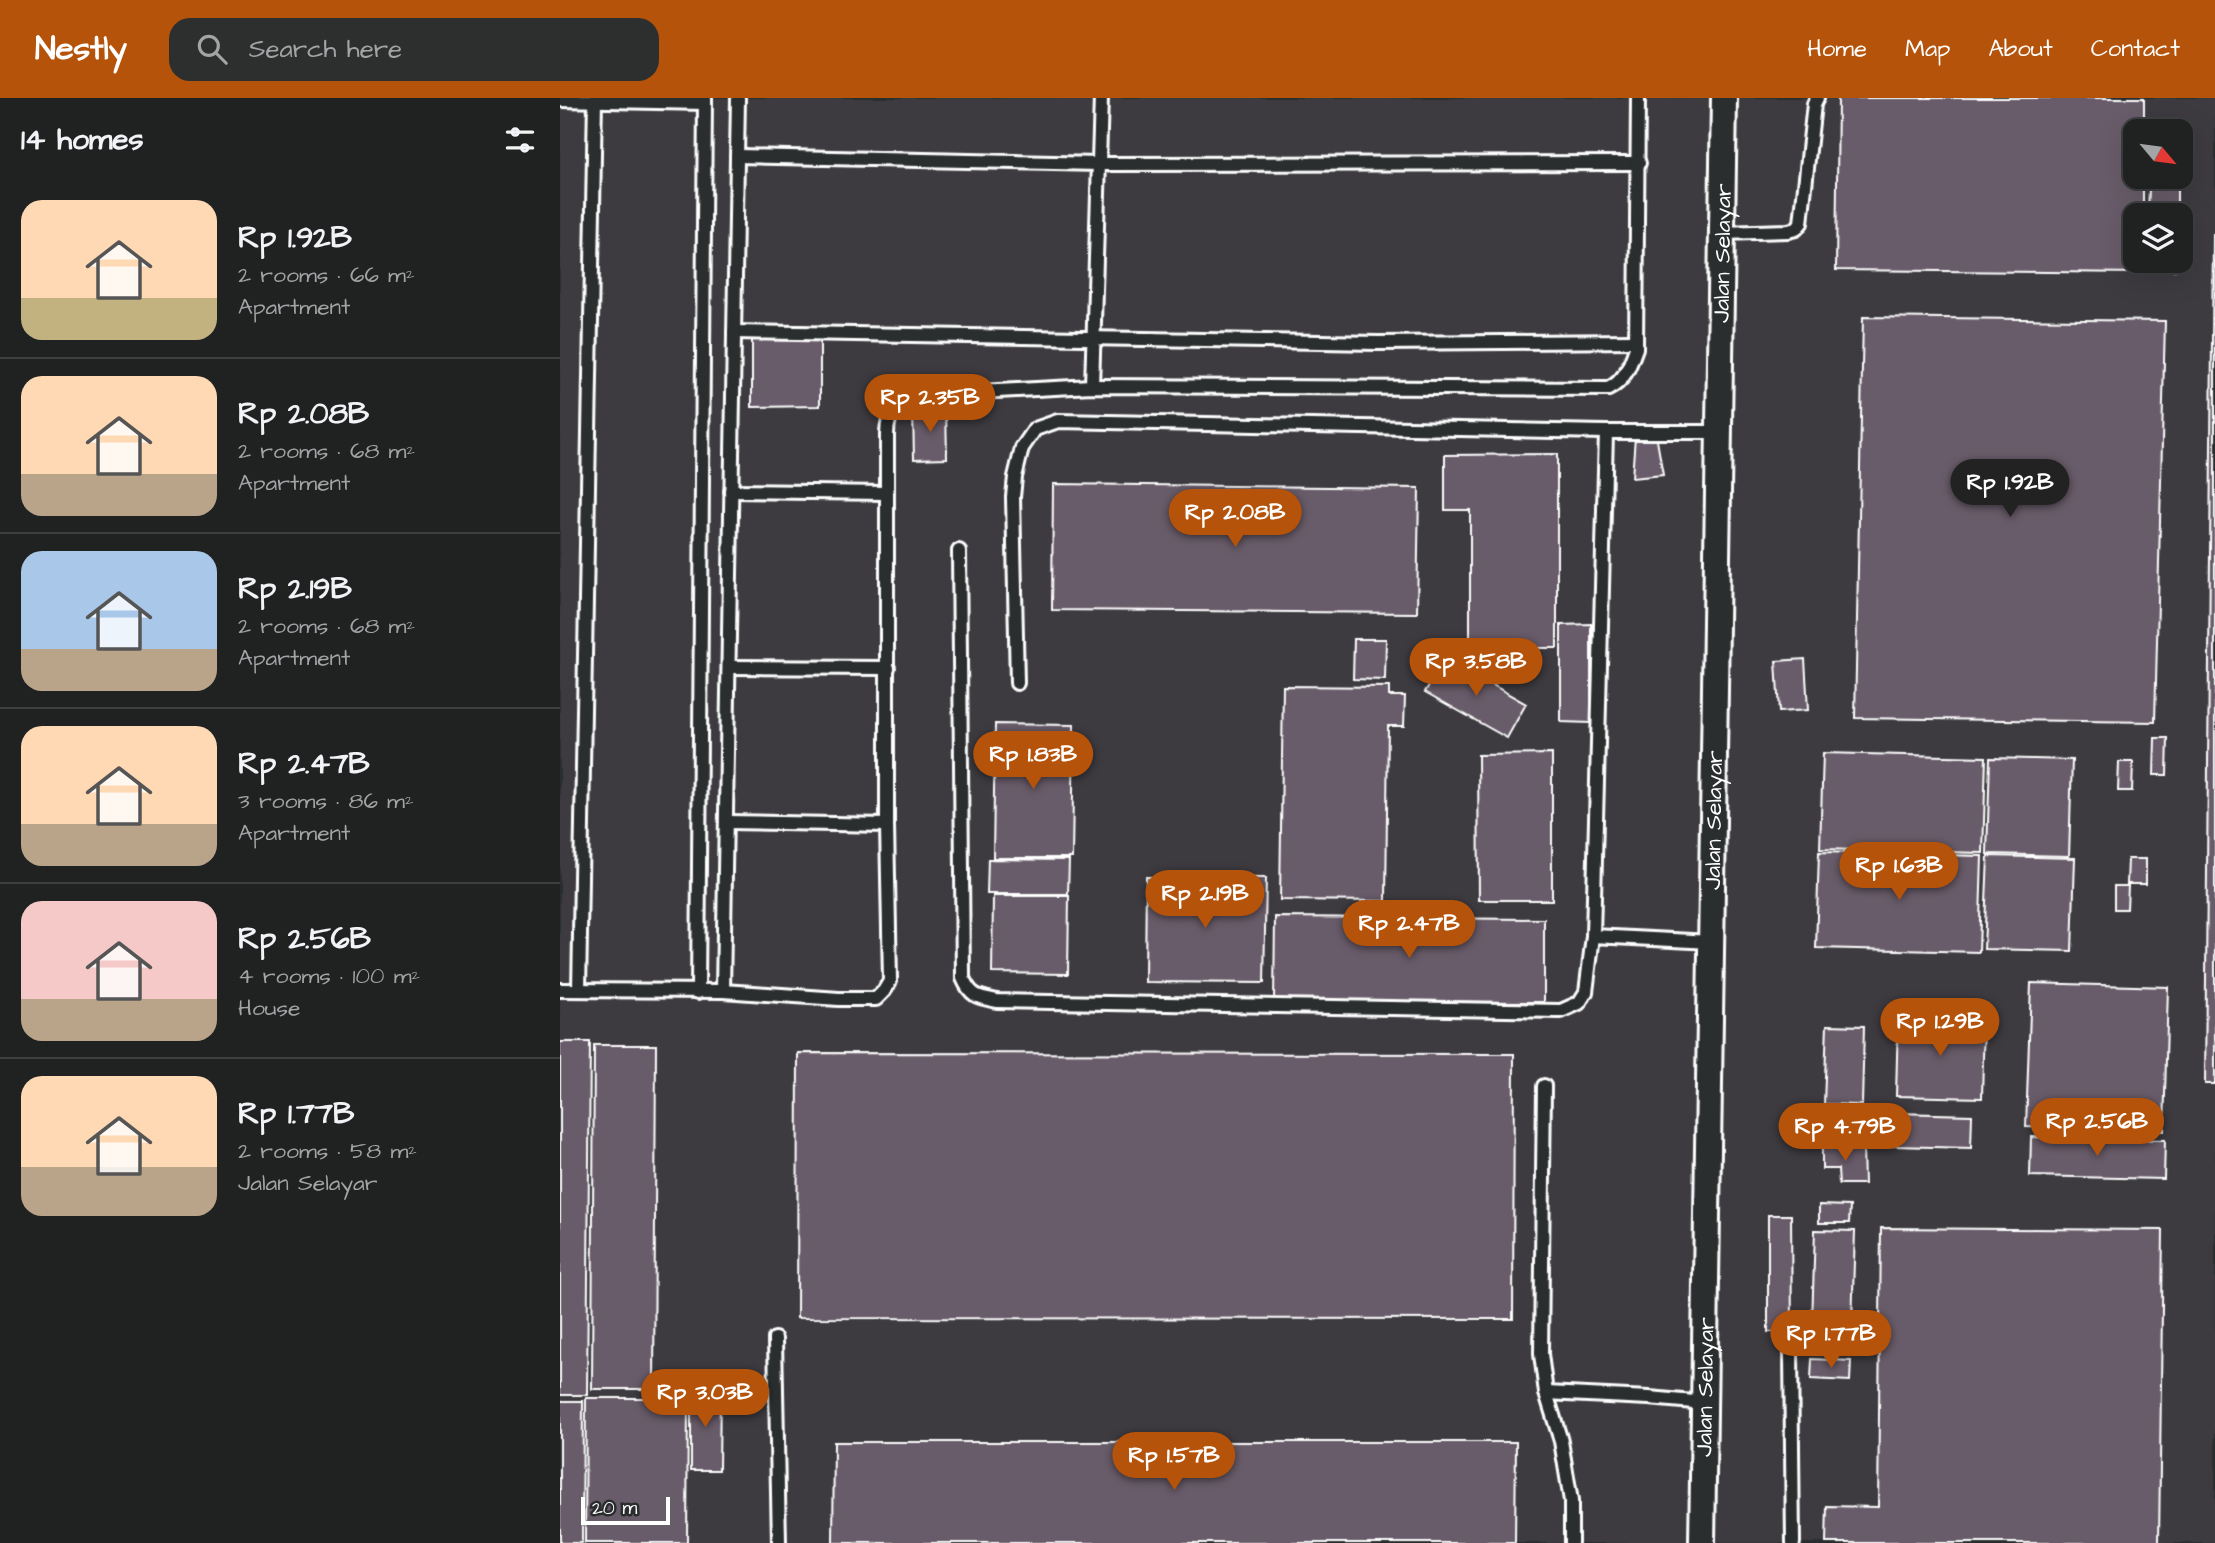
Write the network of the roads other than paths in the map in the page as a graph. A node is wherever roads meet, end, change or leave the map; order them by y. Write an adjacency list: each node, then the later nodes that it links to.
1 (738, 98): 9 (lane)
2 (1101, 98): 11 (lane)
3 (1639, 98): 10 (lane)
4 (1724, 98): 12 (street, Jalan Selayar)
5 (1816, 98): 12 (lane)
6 (595, 99): 7 (lane); 8 (lane); 30 (lane)
7 (560, 100)
8 (705, 100): 32 (lane)
9 (737, 156): 11 (lane); 13 (lane)
10 (1639, 163): 11 (lane); 15 (lane)
11 (1100, 164): 14 (lane)
12 (1722, 233): 18 (street, Jalan Selayar)
13 (734, 332): 14 (lane); 19 (lane)
14 (1094, 337): 15 (lane); 16 (lane)
15 (1636, 341): 16 (lane)
16 (1092, 386): 20 (lane)
17 (1606, 432): 18 (lane); 24 (lane); 27 (lane)
18 (1719, 432): 28 (street, Jalan Selayar)
19 (731, 491): 20 (lane); 22 (lane)
20 (887, 493): 23 (lane)
21 (960, 551): 27 (lane)
22 (729, 667): 23 (lane); 25 (lane)
23 (888, 668): 26 (lane)
24 (1017, 683)
25 (727, 822): 26 (lane); 31 (lane)
26 (887, 825): 31 (lane)
27 (1593, 936): 28 (lane)
28 (1712, 942): 37 (street, Jalan Selayar)
29 (560, 989): 30 (lane)
30 (579, 990): 32 (lane)
31 (723, 991): 32 (lane)
32 (698, 992)
33 (1544, 1086): 36 (lane)
34 (775, 1339): 38 (lane)
35 (1791, 1351): 41 (lane)
36 (1546, 1393): 37 (lane); 39 (lane)
37 (1705, 1403): 40 (street, Jalan Selayar)
38 (779, 1543)
39 (1571, 1543)
40 (1702, 1543)
41 (1793, 1543)

